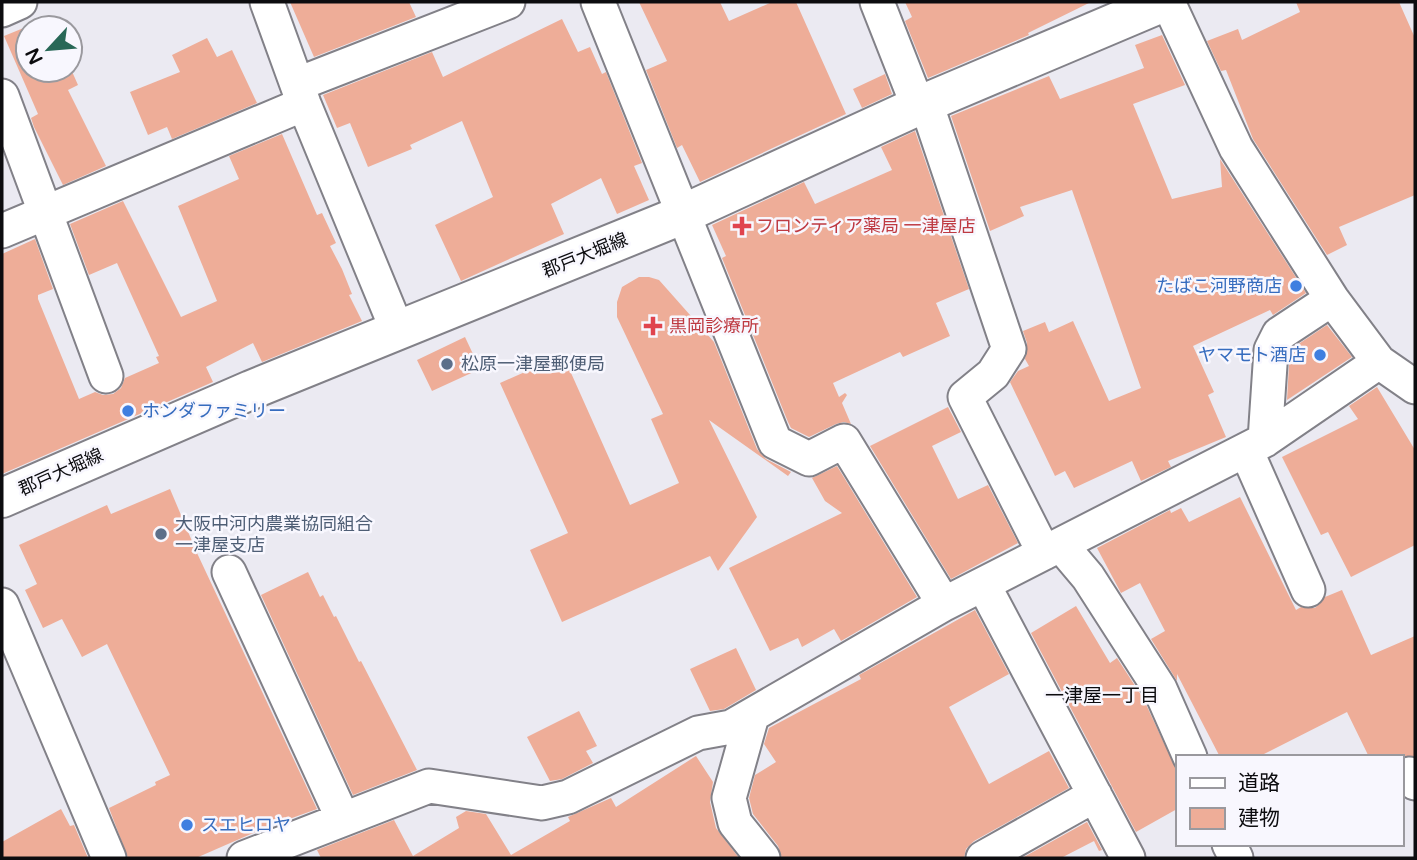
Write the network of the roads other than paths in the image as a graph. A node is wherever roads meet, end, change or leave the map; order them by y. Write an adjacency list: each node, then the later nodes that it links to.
1 (20, 2): 7 (street)
2 (267, 2): 8 (street)
3 (508, 2): 8 (street)
4 (598, 2): 11 (street)
5 (877, 2): 10 (street)
6 (1166, 2): 10 (main road, 郡戸大堀線); 14 (street)
7 (2, 10)
8 (301, 94): 12 (street); 15 (street)
9 (2, 96): 12 (street)
10 (922, 104): 11 (main road, 郡戸大堀線); 21 (street)
11 (682, 214): 15 (main road, 郡戸大堀線); 25 (street)
12 (44, 215): 13 (street); 17 (street)
13 (2, 231)
14 (1332, 299): 16 (street); 19 (street)
15 (398, 332): 20 (main road, 郡戸大堀線)
16 (1380, 362): 18 (street); 19 (street)
17 (106, 376)
18 (1415, 387)
19 (1255, 445): 21 (street); 24 (street)
20 (2, 498)
21 (1052, 549): 23 (street); 28 (street)
22 (229, 572): 30 (street)
23 (983, 584): 25 (street); 29 (street)
24 (1308, 590)
25 (944, 604): 27 (street)
26 (2, 605): 31 (street)
27 (752, 716): 30 (street); 33 (street)
28 (1189, 755)
29 (1095, 795): 34 (street); 35 (street)
30 (343, 819): 32 (street)
31 (109, 858)
32 (244, 858)
33 (763, 858)
34 (983, 858)
35 (1128, 858)

